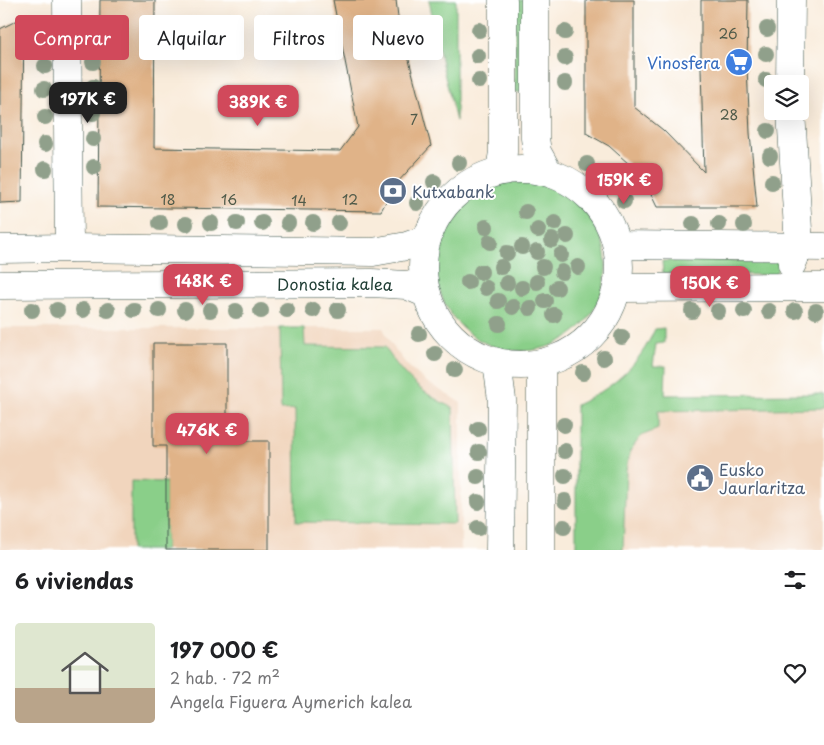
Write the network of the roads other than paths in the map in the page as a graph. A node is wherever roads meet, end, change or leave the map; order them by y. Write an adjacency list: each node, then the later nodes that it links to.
1 (67, 0): 12 (street)
2 (503, 0): 7 (street)
3 (535, 0): 8 (street)
4 (791, 0): 5 (street)
5 (790, 75)
6 (792, 120): 11 (street)
7 (500, 171): 8 (street); 9 (street)
8 (548, 172): 10 (street)
9 (427, 239): 12 (street, Donostia kalea); 18 (street)
10 (617, 245): 11 (street); 17 (street)
11 (811, 247): 15 (street)
12 (69, 248): 13 (street, Donostia kalea)
13 (0, 249)
14 (0, 285): 18 (street, Donostia kalea)
15 (784, 287): 16 (street); 17 (street)
16 (824, 287)
17 (618, 288): 20 (street)
18 (427, 294): 19 (street)
19 (497, 362): 20 (street); 21 (street)
20 (541, 363): 22 (street)
21 (500, 550)
22 (540, 550)

